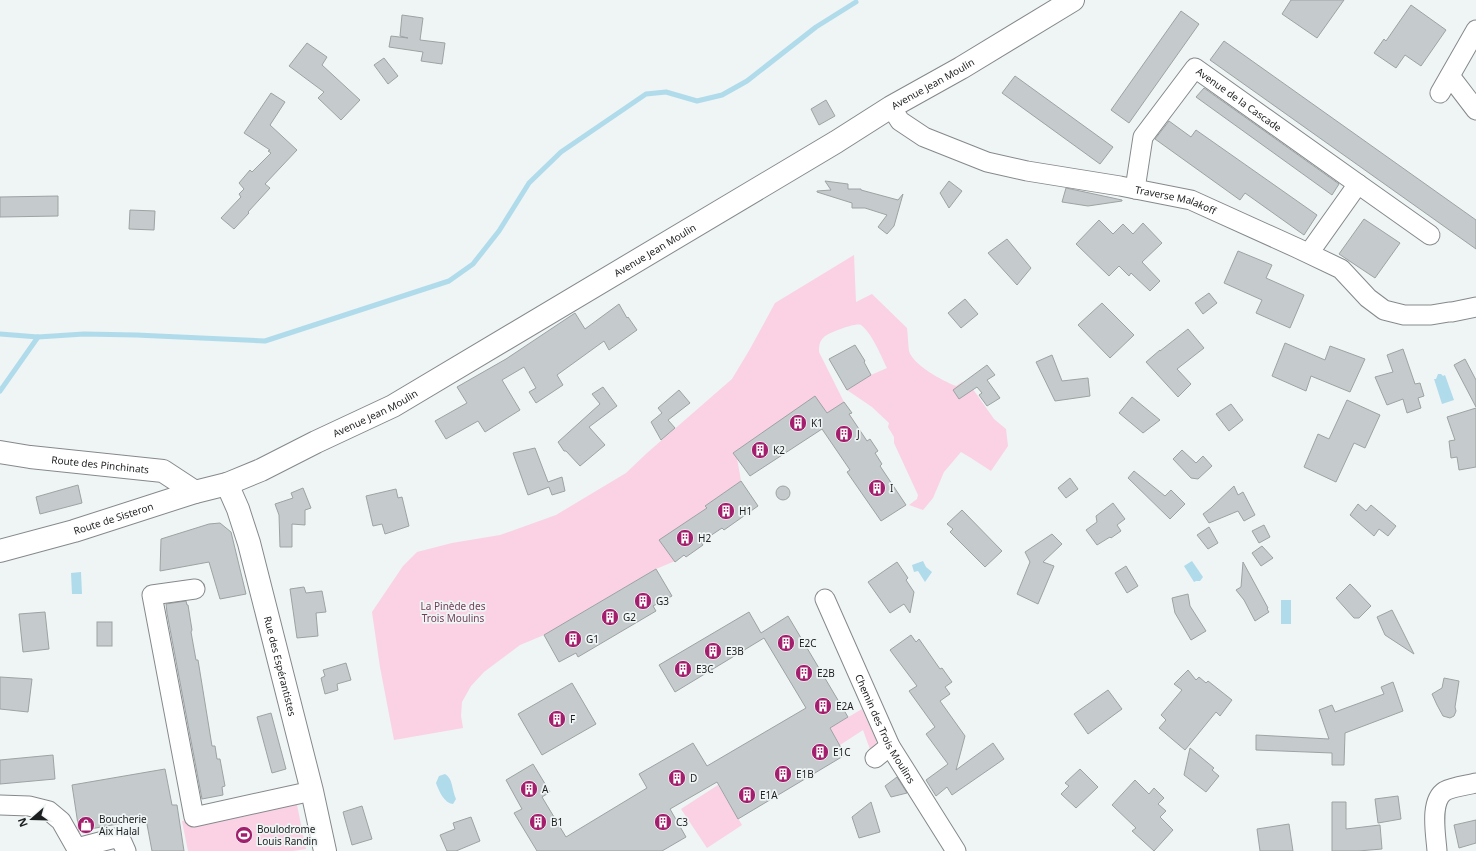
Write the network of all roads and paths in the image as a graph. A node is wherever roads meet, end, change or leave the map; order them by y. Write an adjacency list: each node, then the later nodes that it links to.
1 (1073, 0): 5 (main road, Avenue Jean Moulin)
2 (1476, 30): 3 (street)
3 (1450, 76): 4 (street); 6 (street)
4 (1440, 93)
5 (891, 108): 8 (street, Traverse Malakoff); 13 (main road, Avenue Jean Moulin)
6 (1476, 110)
7 (1358, 184): 8 (street, Avenue de la Cascade); 9 (street, Avenue de la Cascade); 10 (street)
8 (1135, 189): 10 (street, Traverse Malakoff)
9 (1430, 235)
10 (1309, 253): 11 (street, Traverse Malakoff)
11 (1476, 307)
12 (0, 452): 14 (main road, Route des Pinchinats)
13 (227, 484): 14 (main road, Route de Sisteron); 21 (main road, Rue des Espérantistes)
14 (194, 492): 15 (main road, Route de Sisteron)
15 (0, 551)
16 (195, 589): 21 (street)
17 (825, 599): 18 (street, Chemin des Trois Moulins)
18 (890, 746): 19 (street); 26 (street, Chemin des Trois Moulins)
19 (875, 758)
20 (1476, 783): 27 (street)
21 (312, 791): 25 (main road, Rue des Espérantistes)
22 (0, 805): 23 (street)
23 (78, 850): 24 (street)
24 (126, 851)
25 (325, 851)
26 (956, 851)
27 (1437, 851)

